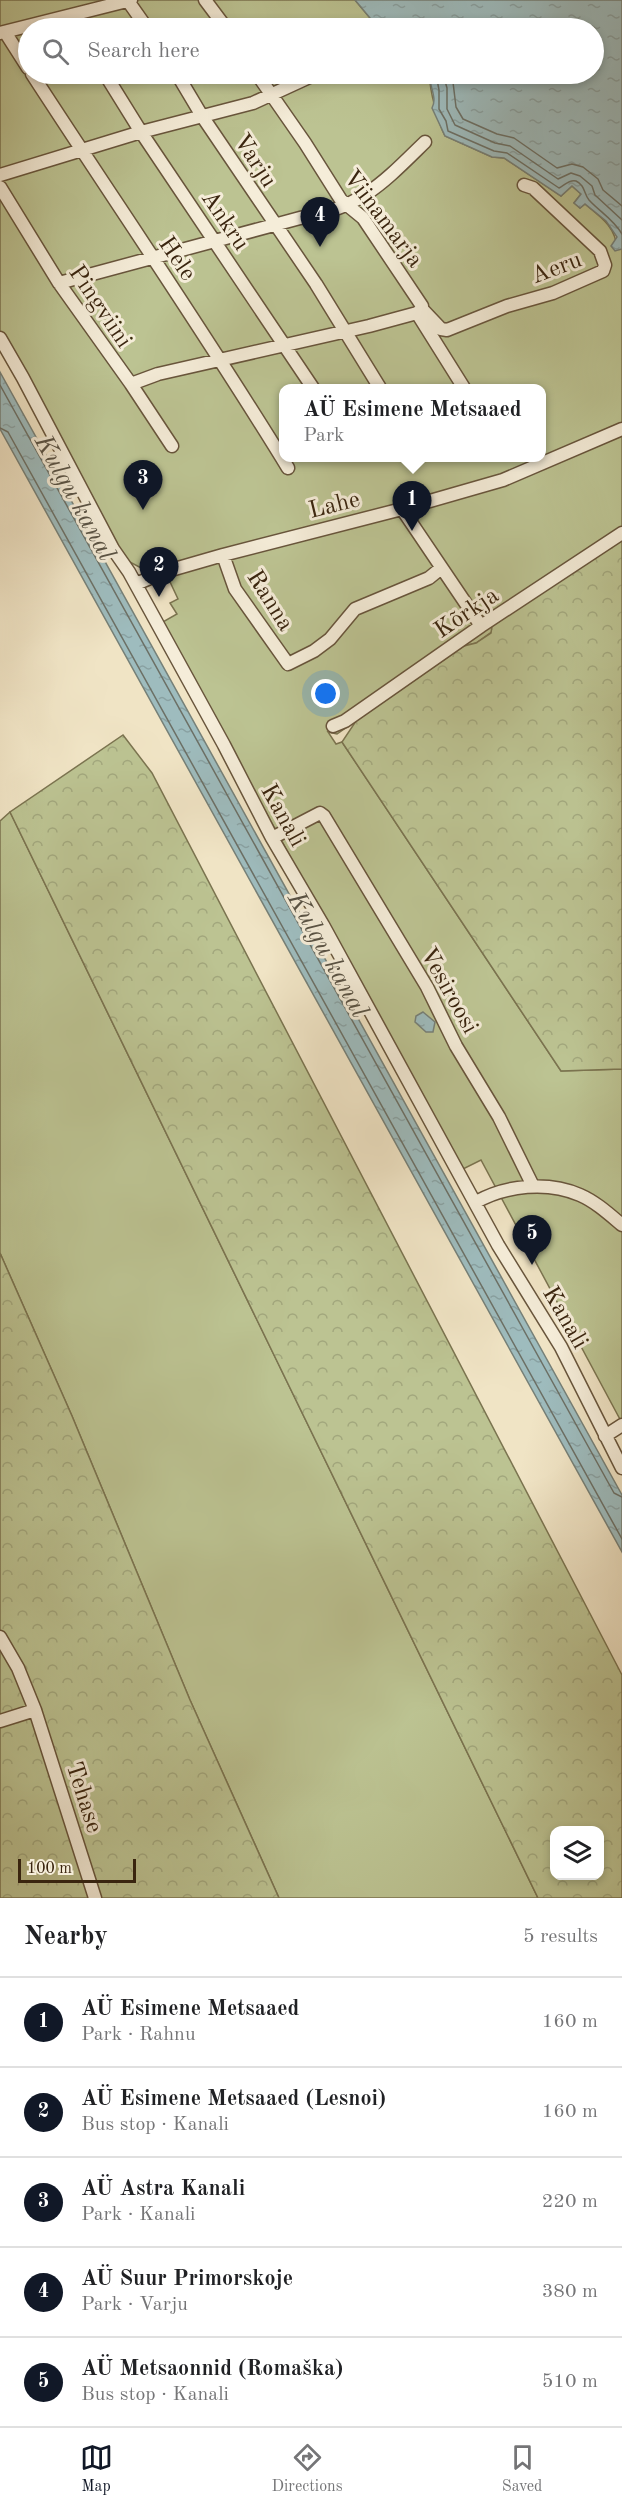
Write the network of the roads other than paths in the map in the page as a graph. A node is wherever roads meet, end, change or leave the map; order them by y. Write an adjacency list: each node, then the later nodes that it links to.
1 (130, 0): 3 (street); 5 (street)
2 (205, 0): 6 (street)
3 (67, 16): 4 (street)
4 (59, 18)
5 (141, 18)
6 (218, 18)
7 (18, 29): 8 (street)
8 (3, 33): 9 (street)
9 (18, 54)
10 (39, 84): 19 (street, Hele)
11 (111, 84): 17 (street, Ankru)
12 (183, 84): 16 (street, Varju)
13 (263, 84): 15 (street, Viinamarja)
14 (294, 84): 15 (street)
15 (270, 95): 16 (street); 23 (street, Viinamarja)
16 (202, 116): 17 (street); 24 (street, Varju)
17 (141, 132): 19 (street); 25 (street, Ankru)
18 (425, 142): 23 (street)
19 (81, 149): 20 (street); 26 (street, Hele)
20 (0, 175)
21 (524, 185): 28 (street, Aeru)
22 (0, 187): 27 (street, Pingviini)
23 (344, 205): 24 (street); 28 (street, Viinamarja)
24 (274, 225): 25 (street); 29 (street, Varju)
25 (215, 242): 26 (street); 31 (street, Ankru)
26 (152, 257): 27 (street); 32 (street, Hele)
27 (59, 283): 33 (street, Pingviini)
28 (420, 311): 29 (street); 36 (street, Viinamarja)
29 (343, 331): 31 (street); 35 (street, Varju)
30 (0, 338): 48 (street, Kanali)
31 (285, 344): 32 (street); 34 (street, Ankru)
32 (221, 360): 33 (street); 39 (street, Hele)
33 (132, 384): 38 (street, Pingviini)
34 (310, 384)
35 (377, 384)
36 (462, 384)
37 (622, 429): 42 (street, Lahe)
38 (172, 446)
39 (279, 453)
40 (284, 462): 43 (street, Hele)
41 (545, 462): 44 (street, Lahe)
42 (546, 462)
43 (288, 468)
44 (402, 509): 46 (street, Lahe); 47 (street)
45 (622, 533): 49 (street, Kõrkja)
46 (223, 555): 47 (street, Ranna); 48 (street, Lahe)
47 (440, 569): 49 (street)
48 (136, 584): 51 (street, Kanali)
49 (481, 626): 50 (street, Kõrkja)
50 (333, 726)
51 (272, 838): 52 (street, Vesiroosi); 53 (street, Kanali)
52 (533, 1186): 53 (street); 54 (street)
53 (476, 1202): 56 (street, Kanali)
54 (622, 1225)
55 (622, 1425): 56 (street)
56 (605, 1436): 57 (street, Kanali)
57 (622, 1468)
58 (0, 1637): 59 (street, Tehase)
59 (35, 1710): 60 (street); 61 (street, Tehase)
60 (0, 1721)
61 (95, 1898)

